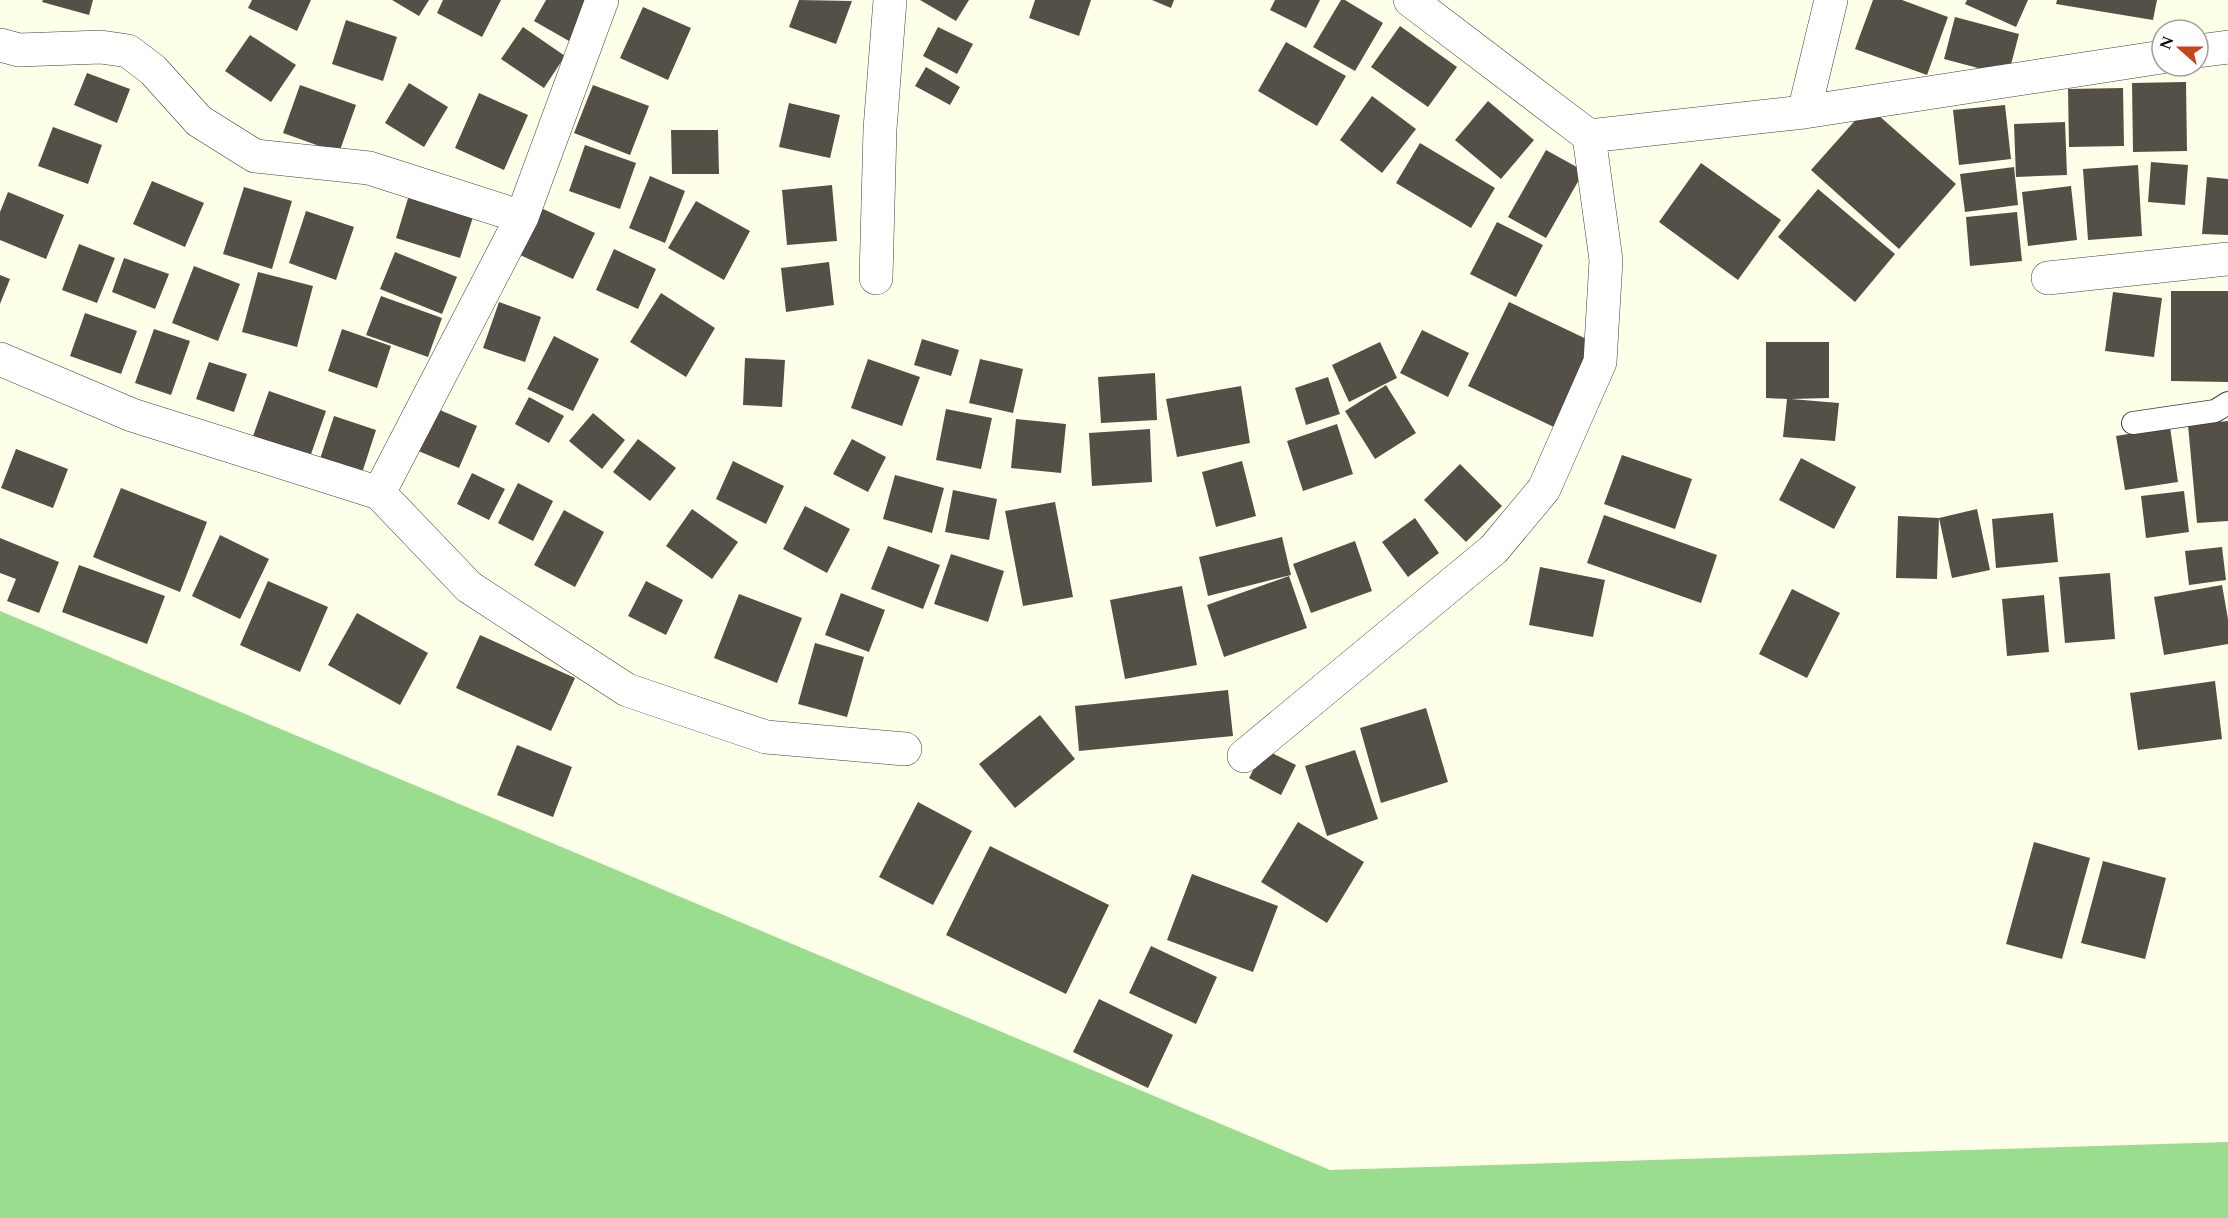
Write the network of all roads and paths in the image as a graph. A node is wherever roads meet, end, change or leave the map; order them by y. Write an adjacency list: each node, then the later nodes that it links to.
1 (602, 0): 11 (street)
2 (890, 0): 13 (street)
3 (1410, 0): 10 (street)
4 (1831, 0): 9 (street)
5 (0, 45): 11 (street)
6 (2228, 47): 7 (street)
7 (2210, 49)
8 (2150, 59): 9 (street)
9 (1804, 112): 10 (street)
10 (1589, 136): 20 (street)
11 (522, 217): 18 (street)
12 (2228, 259): 14 (street)
13 (876, 278)
14 (2048, 278)
15 (0, 359): 18 (street)
16 (2228, 403): 17 (lane)
17 (2133, 423)
18 (379, 493): 19 (street)
19 (904, 748)
20 (1244, 756)

